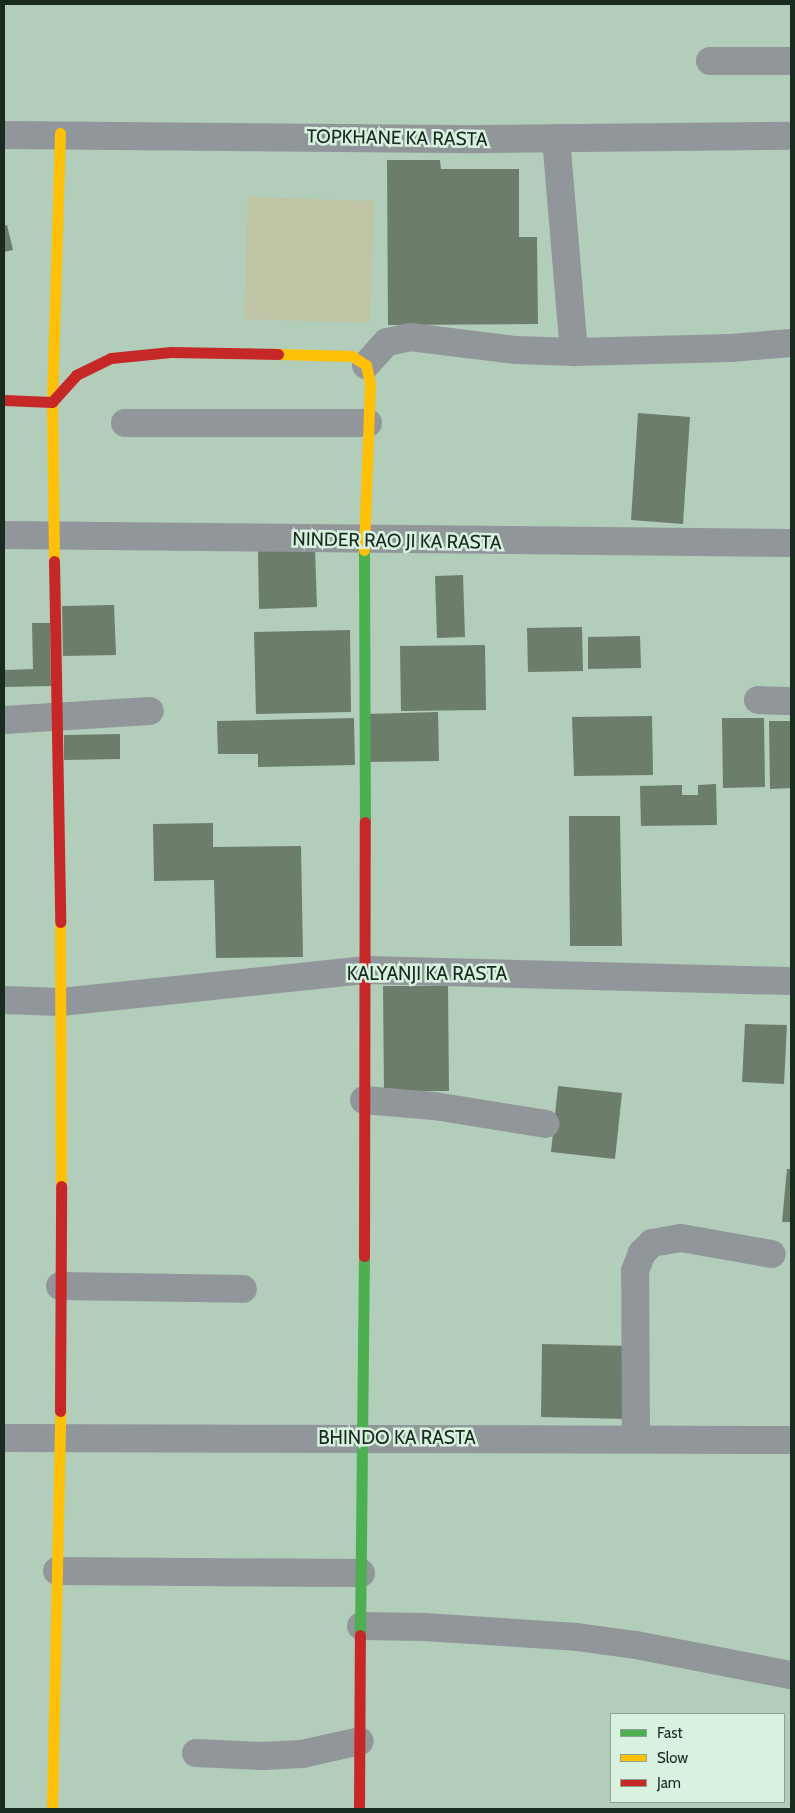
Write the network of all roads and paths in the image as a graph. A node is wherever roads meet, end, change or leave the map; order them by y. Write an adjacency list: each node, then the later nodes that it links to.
1 (710, 61): 2 (street)
2 (791, 61)
3 (60, 133): 4 (street, TOPKHANE KA RASTA); 6 (street, TOPKHANE KA RASTA); 11 (street)
4 (4, 135)
5 (791, 136): 6 (street, TOPKHANE KA RASTA)
6 (556, 138): 8 (street)
7 (791, 343): 8 (street)
8 (574, 352): 9 (street)
9 (366, 365): 11 (street); 13 (street)
10 (4, 400): 11 (street)
11 (52, 402): 15 (street)
12 (125, 423): 13 (street)
13 (368, 423): 16 (street)
14 (4, 535): 15 (street, NINDER RAO JI KA RASTA)
15 (54, 535): 16 (street, NINDER RAO JI KA RASTA); 21 (street)
16 (364, 541): 17 (street, NINDER RAO JI KA RASTA); 23 (street)
17 (791, 543)
18 (758, 700): 19 (street)
19 (791, 701)
20 (150, 711): 21 (street)
21 (56, 717): 22 (street); 26 (street)
22 (4, 720)
23 (366, 970): 24 (street, KALYANJI KA RASTA); 26 (street, KALYANJI KA RASTA); 27 (street)
24 (791, 981)
25 (4, 1000): 26 (street, KALYANJI KA RASTA)
26 (61, 1002): 30 (street)
27 (364, 1100): 28 (street); 32 (street)
28 (546, 1124)
29 (772, 1254): 34 (street)
30 (60, 1286): 31 (street); 35 (street)
31 (243, 1289)
32 (363, 1437): 34 (street, BHINDO KA RASTA); 35 (street, BHINDO KA RASTA); 38 (street)
33 (4, 1438): 35 (street, BHINDO KA RASTA)
34 (636, 1438): 36 (street, BHINDO KA RASTA)
35 (60, 1439): 37 (street)
36 (791, 1440)
37 (57, 1571): 38 (street); 43 (street)
38 (361, 1573): 39 (street)
39 (361, 1626): 40 (street); 41 (street)
40 (791, 1675)
41 (360, 1741): 42 (street); 44 (street)
42 (196, 1753)
43 (52, 1809)
44 (359, 1809)

